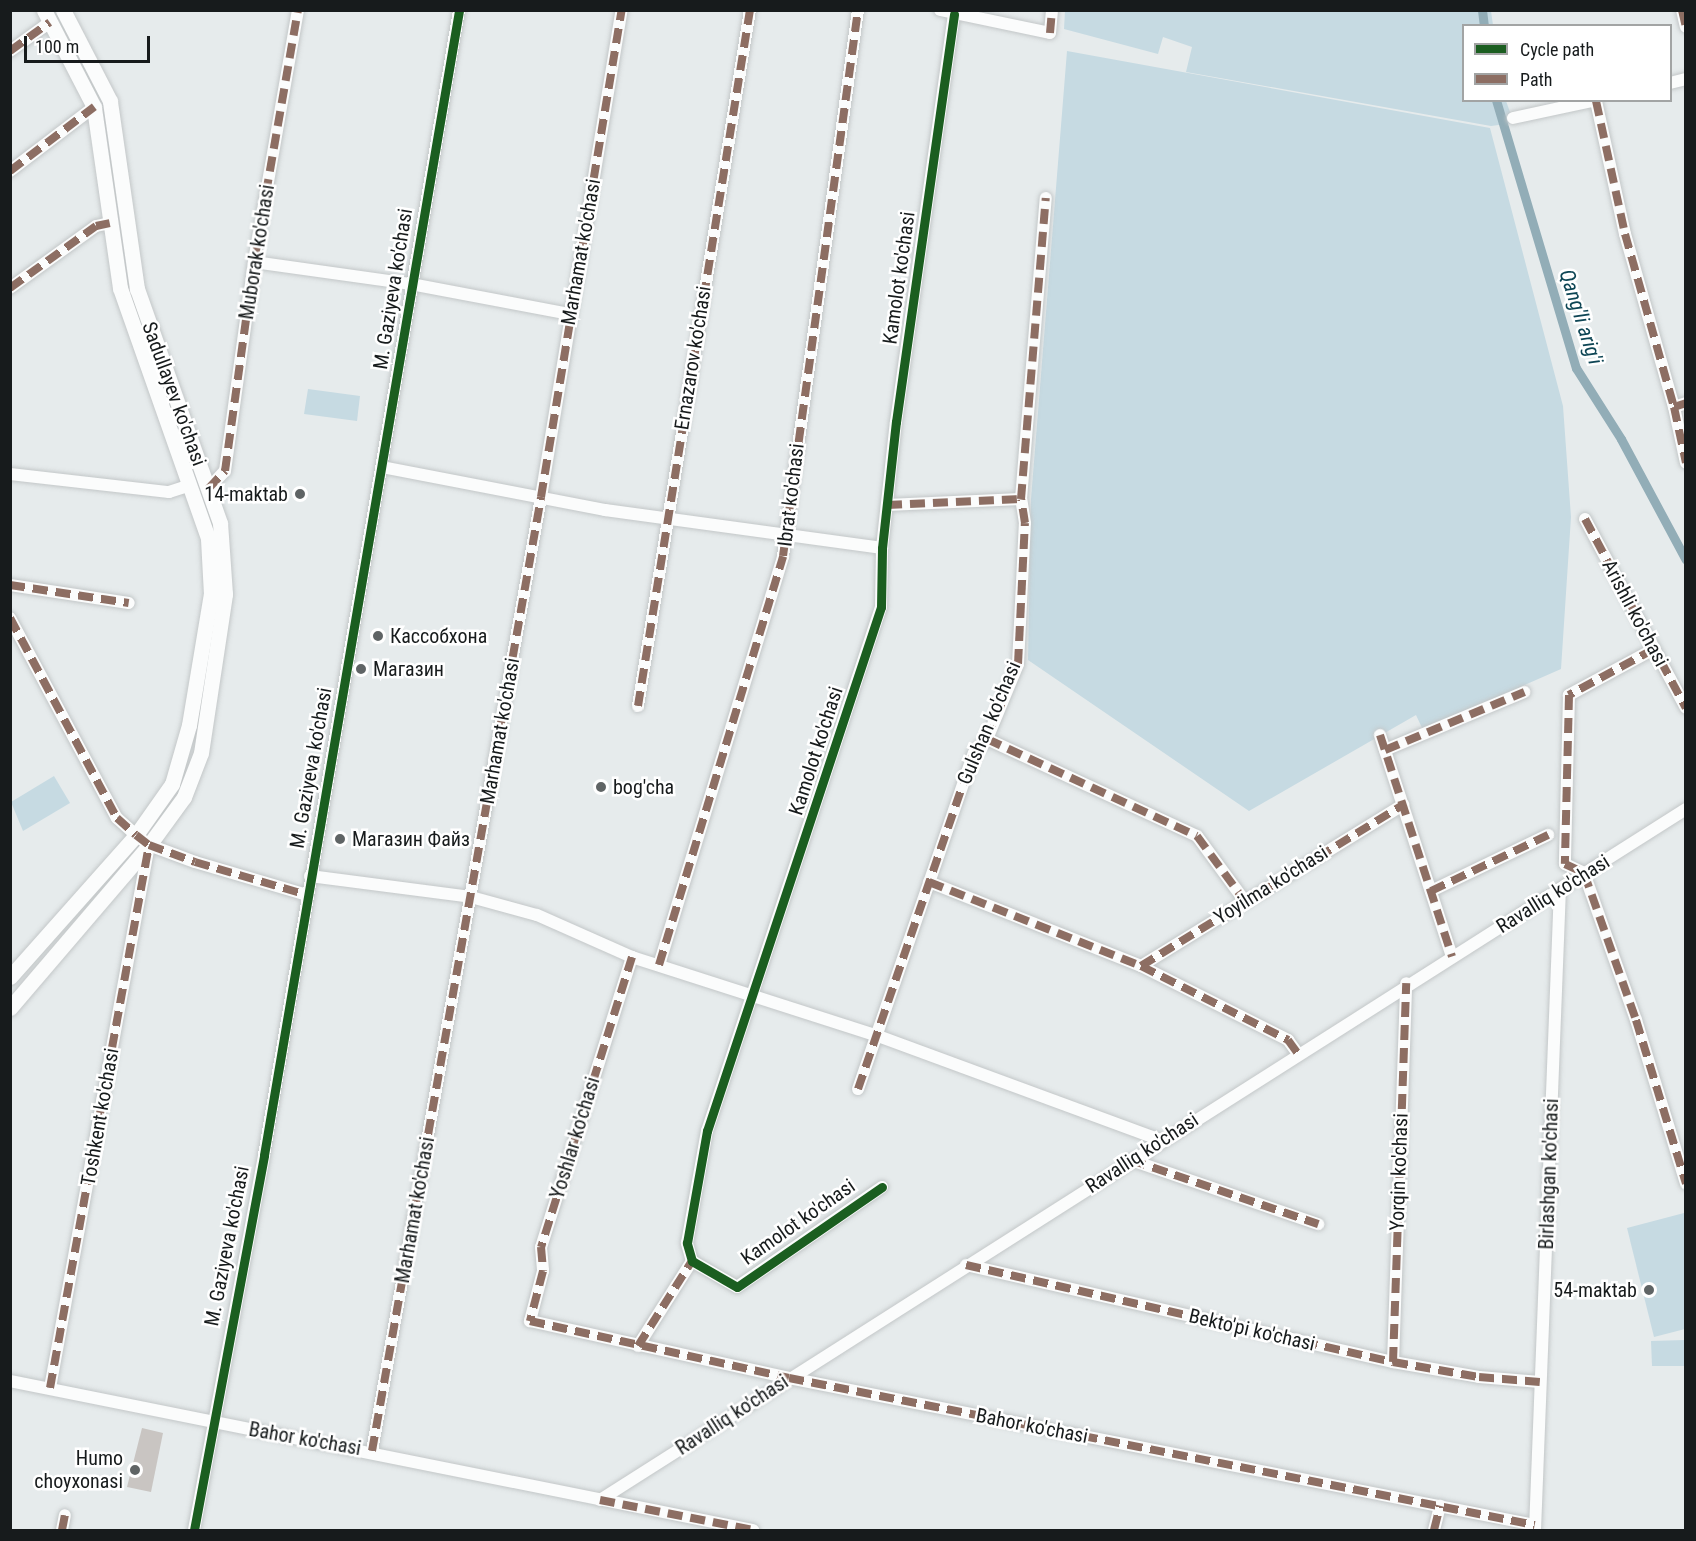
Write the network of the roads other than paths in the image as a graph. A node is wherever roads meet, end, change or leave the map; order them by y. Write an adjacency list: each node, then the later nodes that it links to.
1 (63, 10): 30 (main road, Sadullayev ko'chasi)
2 (298, 10): 21 (street, Muborak ko'chasi)
3 (459, 10): 22 (street, M. Gaziyeva ko'chasi)
4 (622, 10): 24 (street, Marhamat ko'chasi)
5 (750, 10): 34 (street, Ernazarov ko'chasi)
6 (858, 10): 36 (street, Ibrat ko'chasi)
7 (940, 10): 10 (street)
8 (1052, 10): 10 (street)
9 (1682, 10): 12 (street)
10 (954, 14): 33 (street, Kamolot ko'chasi)
11 (47, 16): 13 (street); 16 (main road)
12 (1686, 27)
13 (10, 51)
14 (1587, 102): 17 (street)
15 (1596, 102): 25 (street)
16 (94, 107): 18 (street); 20 (main road)
17 (1513, 118)
18 (10, 171)
19 (1046, 198): 32 (street, Gulshan ko'chasi)
20 (110, 223): 23 (street); 29 (main road)
21 (254, 262): 22 (street); 30 (street, Muborak ko'chasi)
22 (411, 284): 24 (street); 27 (street, M. Gaziyeva ko'chasi)
23 (10, 288)
24 (570, 314): 31 (street, Marhamat ko'chasi)
25 (1680, 405): 26 (street)
26 (1686, 463)
27 (382, 467): 31 (street); 54 (street, M. Gaziyeva ko'chasi)
28 (10, 474): 29 (street)
29 (190, 485): 50 (main road)
30 (208, 489): 52 (main road, Sadullayev ko'chasi)
31 (542, 497): 34 (street); 59 (street, Marhamat ko'chasi)
32 (1021, 499): 33 (street); 46 (street, Gulshan ko'chasi)
33 (887, 505): 37 (street, Kamolot ko'chasi)
34 (667, 517): 36 (street); 43 (street, Ernazarov ko'chasi)
35 (1585, 519): 41 (street, Arishli ko'chasi)
36 (784, 533): 37 (street); 63 (street, Ibrat ko'chasi)
37 (882, 548): 67 (street, Kamolot ko'chasi)
38 (10, 585): 39 (street)
39 (129, 603)
40 (10, 618): 50 (street)
41 (1654, 649): 44 (street, Arishli ko'chasi); 53 (street)
42 (1524, 692): 47 (street)
43 (638, 706)
44 (1686, 708)
45 (1380, 735): 47 (street)
46 (987, 739): 55 (street, Gulshan ko'chasi); 60 (street)
47 (1385, 750): 48 (street)
48 (1403, 805): 57 (street); 60 (street, Yoyilma ko'chasi)
49 (1686, 809): 53 (street, Ravalliq ko'chasi)
50 (136, 835): 52 (street); 65 (main road)
51 (1548, 835): 57 (street)
52 (149, 845): 58 (street); 68 (main road, Sadullayev ko'chasi); 85 (street, Toshkent ko'chasi)
53 (1584, 873): 56 (street, Ravalliq ko'chasi); 74 (street)
54 (310, 876): 58 (street, M. Gaziyeva ko'chasi); 59 (street)
55 (929, 882): 64 (street); 69 (street, Gulshan ko'chasi)
56 (1560, 889): 62 (street, Ravalliq ko'chasi); 84 (street, Birlashgan ko'chasi)
57 (1431, 891): 62 (street)
58 (307, 895): 86 (street, M. Gaziyeva ko'chasi)
59 (471, 897): 61 (street); 87 (street, Marhamat ko'chasi)
60 (1244, 900): 64 (street, Yoyilma ko'chasi)
61 (632, 957): 63 (street); 79 (street, Yoshlar ko'chasi)
62 (1452, 957): 66 (street, Ravalliq ko'chasi)
63 (659, 965): 67 (street)
64 (1141, 966): 70 (street)
65 (10, 977)
66 (1406, 983): 70 (street, Ravalliq ko'chasi); 81 (street, Yorqin ko'chasi)
67 (755, 996): 69 (street); 77 (street, Kamolot ko'chasi)
68 (10, 1008)
69 (878, 1036): 71 (street, Gulshan ko'chasi); 72 (street)
70 (1298, 1054): 72 (street, Ravalliq ko'chasi)
71 (858, 1089)
72 (1161, 1140): 73 (street, Ravalliq ko'chasi)
73 (1131, 1160): 76 (street); 78 (street, Ravalliq ko'chasi)
74 (1686, 1184)
75 (882, 1187): 77 (street, Kamolot ko'chasi)
76 (1318, 1224)
77 (692, 1261): 80 (street)
78 (966, 1265): 81 (street, Bekto'pi ko'chasi); 82 (street, Ravalliq ko'chasi)
79 (530, 1321): 80 (street, Bahor ko'chasi)
80 (638, 1346): 82 (street, Bahor ko'chasi)
81 (1393, 1362): 84 (street, Bekto'pi ko'chasi)
82 (789, 1378): 88 (street, Ravalliq ko'chasi); 89 (street, Bahor ko'chasi)
83 (10, 1381): 85 (street, Bahor ko'chasi)
84 (1540, 1382): 91 (street, Birlashgan ko'chasi)
85 (50, 1388): 86 (street, Bahor ko'chasi)
86 (211, 1422): 87 (street, Bahor ko'chasi); 93 (street, M. Gaziyeva ko'chasi)
87 (372, 1451): 88 (street, Bahor ko'chasi)
88 (600, 1500): 94 (street, Bahor ko'chasi)
89 (1440, 1506): 91 (street, Bahor ko'chasi); 95 (street)
90 (65, 1515): 92 (street)
91 (1535, 1527)
92 (62, 1530)
93 (194, 1530)
94 (753, 1530)
95 (1434, 1530)

